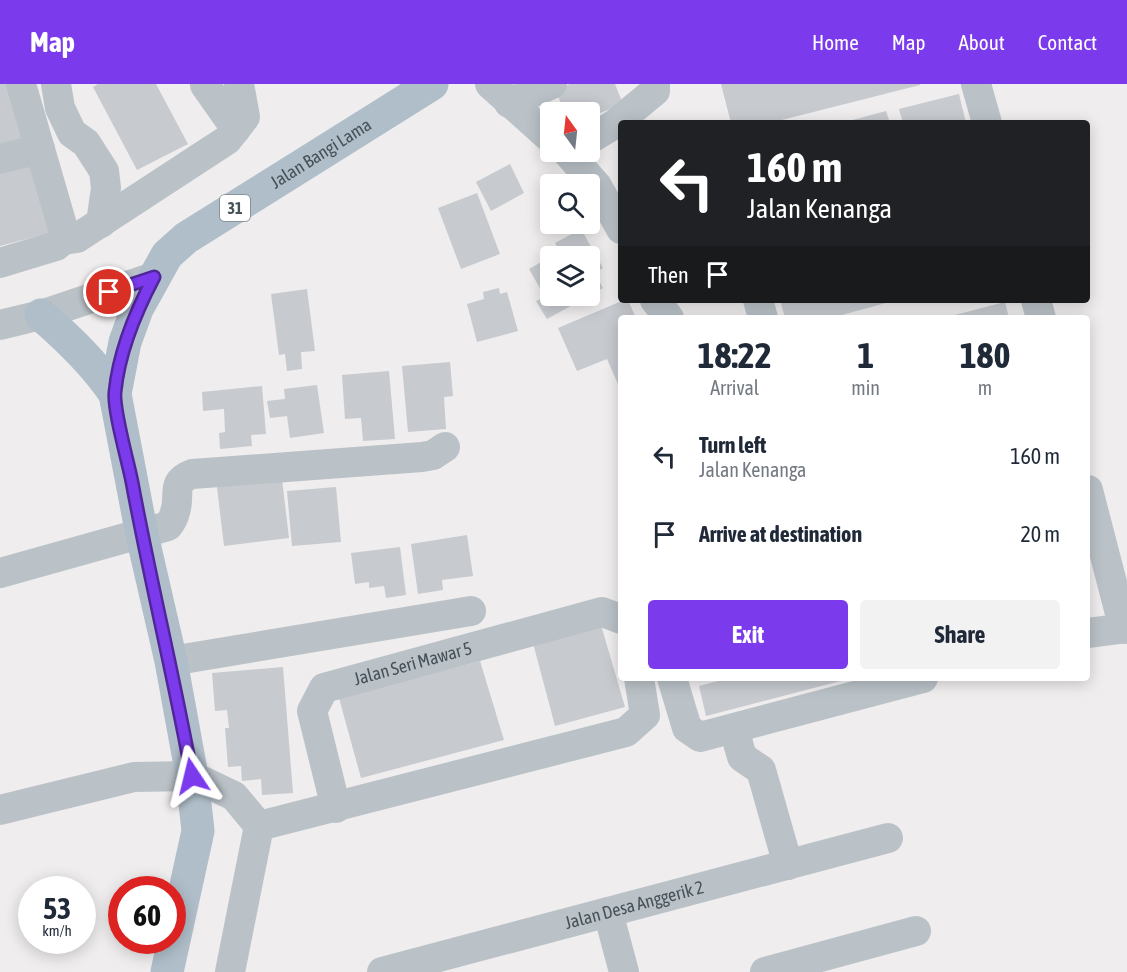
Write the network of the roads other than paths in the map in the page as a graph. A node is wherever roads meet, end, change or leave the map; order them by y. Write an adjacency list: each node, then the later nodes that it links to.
1 (21, 84): 16 (street)
2 (56, 84): 19 (street)
3 (240, 84): 13 (street)
4 (432, 84): 23 (main road, Jalan Bangi Lama / 31)
5 (552, 84): 9 (street)
6 (655, 84): 10 (street)
7 (975, 84): 11 (street)
8 (205, 85): 13 (street)
9 (500, 93): 14 (street)
10 (620, 120)
11 (986, 120)
12 (618, 122): 15 (street)
13 (236, 129): 19 (street)
14 (540, 129)
15 (600, 134)
16 (40, 148): 17 (street); 21 (street)
17 (0, 159)
18 (577, 162): 20 (street)
19 (100, 223): 21 (street)
20 (618, 224)
21 (63, 240): 22 (street)
22 (0, 263)
23 (154, 277): 24 (street); 26 (main road, Jalan Bangi Lama / 31)
24 (41, 315): 25 (street); 26 (main road)
25 (0, 325)
26 (115, 394): 29 (main road, Jalan Bangi Lama / 31)
27 (445, 447): 29 (street)
28 (1090, 507): 30 (street)
29 (142, 535): 31 (street); 36 (main road, Jalan Bangi Lama / 31)
30 (1095, 549): 34 (street)
31 (0, 573)
32 (471, 611): 36 (street)
33 (618, 618): 43 (street, Jalan Seri Mawar 5)
34 (1126, 629): 35 (street)
35 (1090, 633)
36 (171, 662): 42 (main road, Jalan Bangi Lama / 31)
37 (639, 681): 43 (street)
38 (673, 681): 41 (street)
39 (899, 681): 40 (street)
40 (866, 685): 41 (street)
41 (734, 729): 47 (street)
42 (192, 776): 44 (street); 45 (street); 50 (main road, Jalan Bangi Lama / 31)
43 (336, 808): 45 (street)
44 (0, 810)
45 (259, 826): 51 (street)
46 (888, 838): 47 (street, Jalan Desa Anggerik 2)
47 (788, 865): 48 (street, Jalan Desa Anggerik 2)
48 (608, 912): 52 (street, Jalan Desa Anggerik 2); 53 (street)
49 (916, 931): 54 (street)
50 (167, 972)
51 (230, 972)
52 (384, 972)
53 (624, 972)
54 (765, 972)

